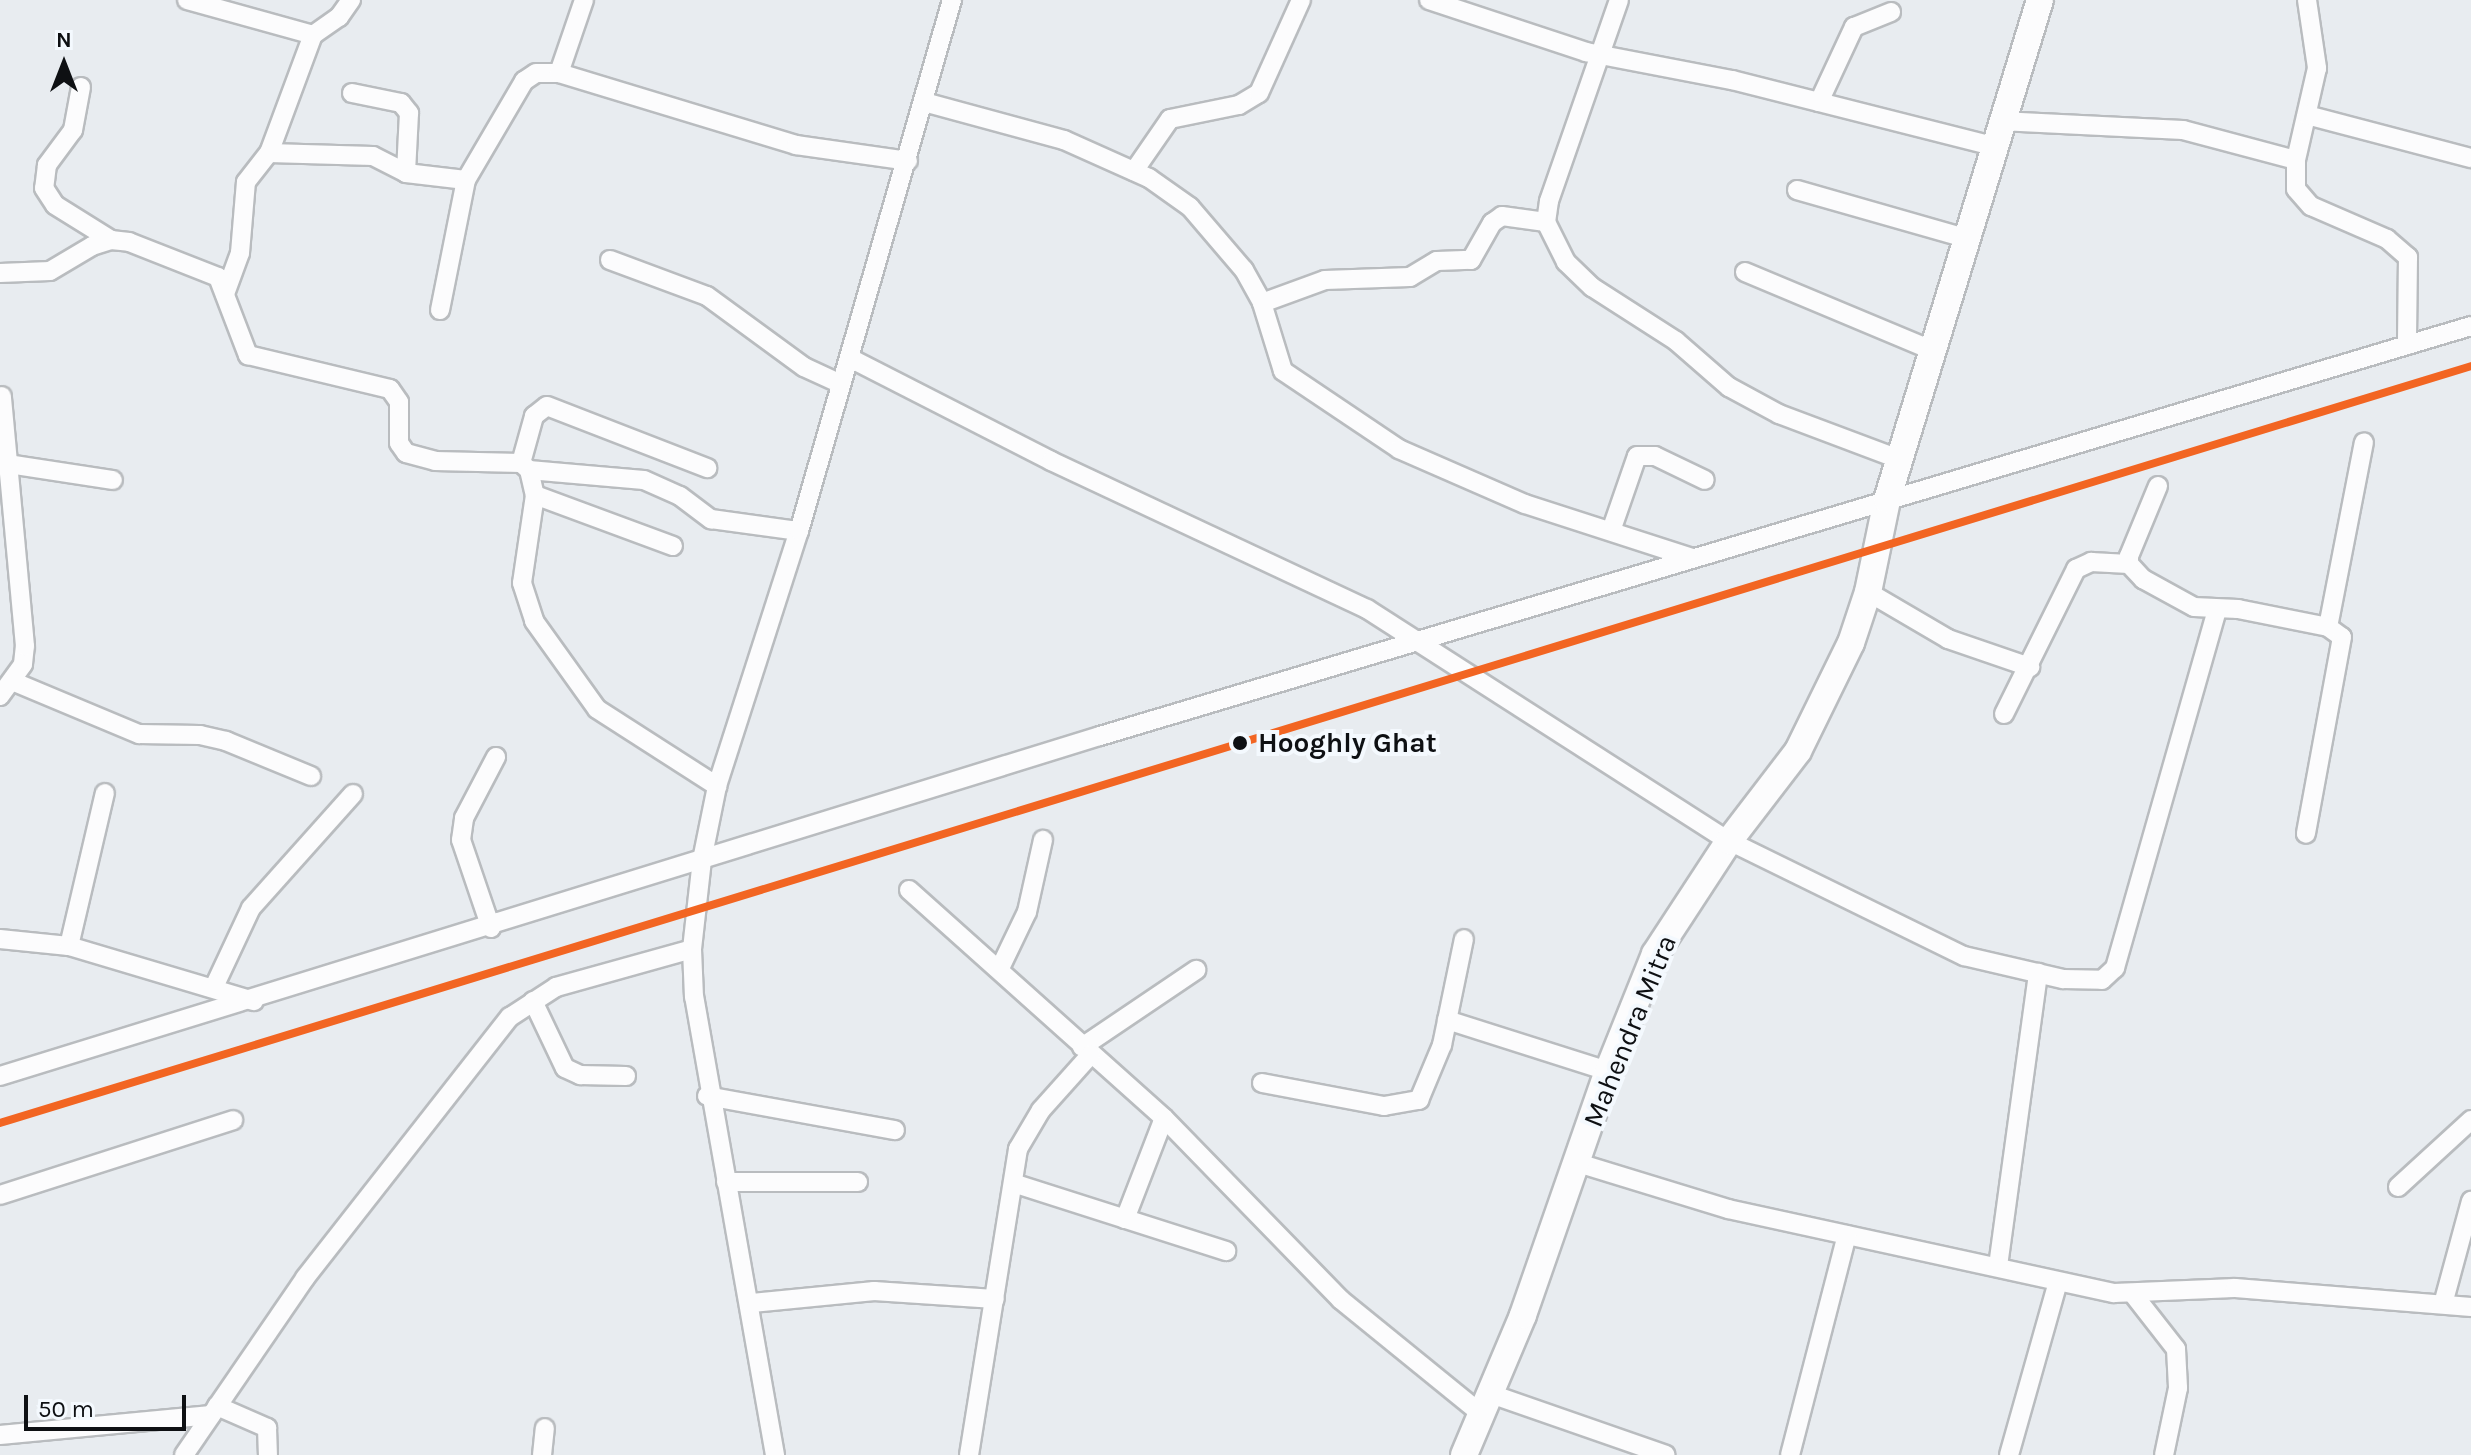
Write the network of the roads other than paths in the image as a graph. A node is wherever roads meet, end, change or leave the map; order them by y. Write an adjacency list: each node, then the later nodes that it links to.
1 (187, 0): 11 (street)
2 (351, 0): 11 (street)
3 (584, 0): 13 (street)
4 (952, 0): 16 (street)
5 (1301, 0): 24 (street)
6 (1429, 0): 12 (street)
7 (1619, 0): 12 (street)
8 (2040, 0): 19 (main road, Mahendra Mitra)
9 (2307, 0): 18 (street)
10 (1891, 12): 17 (street)
11 (313, 35): 20 (street)
12 (1604, 55): 17 (street); 28 (street)
13 (559, 73): 23 (street); 26 (street)
14 (81, 87): 30 (street)
15 (352, 93): 25 (street)
16 (924, 102): 23 (street); 24 (street)
17 (1819, 102): 19 (street)
18 (2307, 115): 21 (street); 22 (street)
19 (1996, 134): 22 (street); 29 (main road, Mahendra Mitra)
20 (269, 153): 25 (street); 34 (street)
21 (2471, 158)
22 (2296, 160): 38 (street)
23 (908, 161): 40 (street)
24 (1134, 171): 35 (street)
25 (406, 173): 26 (street)
26 (466, 180): 36 (street)
27 (1797, 190): 29 (street)
28 (1546, 222): 35 (street); 44 (street)
29 (1969, 239): 39 (main road, Mahendra Mitra)
30 (111, 240): 33 (street); 34 (street)
31 (610, 260): 41 (street)
32 (1745, 272): 39 (street)
33 (0, 273)
34 (225, 294): 46 (street)
35 (1262, 303): 54 (street)
36 (440, 310)
37 (2471, 326): 38 (street)
38 (2407, 345): 52 (street)
39 (1934, 351): 44 (main road, Mahendra Mitra)
40 (850, 358): 41 (street); 61 (street)
41 (841, 384): 53 (street)
42 (2, 396): 45 (street)
43 (2364, 442): 60 (street)
44 (1899, 459): 52 (main road, Mahendra Mitra)
45 (8, 464): 48 (street); 63 (street)
46 (525, 466): 47 (street); 51 (street); 53 (street)
47 (707, 468)
48 (113, 480)
49 (1705, 480): 54 (street)
50 (2158, 486): 57 (street)
51 (535, 495): 55 (street); 67 (street)
52 (1887, 500): 56 (street); 58 (main road, Mahendra Mitra)
53 (799, 531): 67 (street)
54 (1611, 531): 56 (street)
55 (673, 546)
56 (1692, 558): 61 (street)
57 (2129, 564): 59 (street); 62 (street)
58 (1868, 592): 62 (street); 72 (main road, Mahendra Mitra)
59 (2217, 611): 60 (street); 82 (street)
60 (2328, 627): 70 (street)
61 (1422, 640): 72 (street); 73 (street)
62 (2030, 667): 64 (street)
63 (6, 688): 66 (street)
64 (2004, 714)
65 (496, 757): 75 (street)
66 (311, 776)
67 (717, 786): 73 (street)
68 (105, 793): 78 (street)
69 (353, 794): 83 (street)
70 (2306, 834)
71 (1043, 840): 80 (street)
72 (1729, 841): 82 (street); 88 (main road, Mahendra Mitra)
73 (702, 860): 75 (street); 79 (street)
74 (909, 890): 80 (street)
75 (491, 928): 84 (street)
76 (0, 939): 78 (street)
77 (1464, 939): 86 (street)
78 (69, 946): 83 (street)
79 (692, 949): 85 (street); 92 (street)
80 (1000, 968): 87 (street)
81 (1196, 970): 87 (street)
82 (2038, 973): 107 (street)
83 (214, 987): 84 (street)
84 (254, 1001): 89 (street)
85 (533, 1001): 90 (street); 115 (street)
86 (1447, 1020): 88 (street); 91 (street)
87 (1086, 1050): 93 (street); 100 (street)
88 (1608, 1071): 97 (main road, Mahendra Mitra)
89 (0, 1076)
90 (626, 1076)
91 (1262, 1083)
92 (707, 1096): 96 (street); 98 (street)
93 (1164, 1118): 104 (street); 114 (street)
94 (233, 1120): 102 (street)
95 (2471, 1120): 101 (street)
96 (895, 1130)
97 (1578, 1163): 105 (street); 114 (main road, Mahendra Mitra)
98 (726, 1182): 99 (street); 111 (street)
99 (858, 1182)
100 (1013, 1183): 104 (street); 110 (street)
101 (2398, 1187)
102 (0, 1195)
103 (2471, 1201): 112 (street)
104 (1125, 1219): 106 (street)
105 (1847, 1235): 107 (street); 125 (street)
106 (1226, 1251)
107 (1998, 1266): 108 (street)
108 (2058, 1282): 109 (street); 126 (street)
109 (2133, 1294): 112 (street); 127 (street)
110 (995, 1299): 111 (street); 122 (street)
111 (752, 1303): 121 (street)
112 (2443, 1304): 113 (street)
113 (2471, 1307)
114 (1484, 1403): 123 (main road, Mahendra Mitra); 124 (street)
115 (214, 1410): 117 (street); 118 (street); 119 (street)
116 (545, 1428): 120 (street)
117 (0, 1435)
118 (184, 1455)
119 (268, 1455)
120 (542, 1455)
121 (775, 1455)
122 (969, 1455)
123 (1464, 1455)
124 (1666, 1455)
125 (1790, 1455)
126 (2009, 1455)
127 (2164, 1455)

